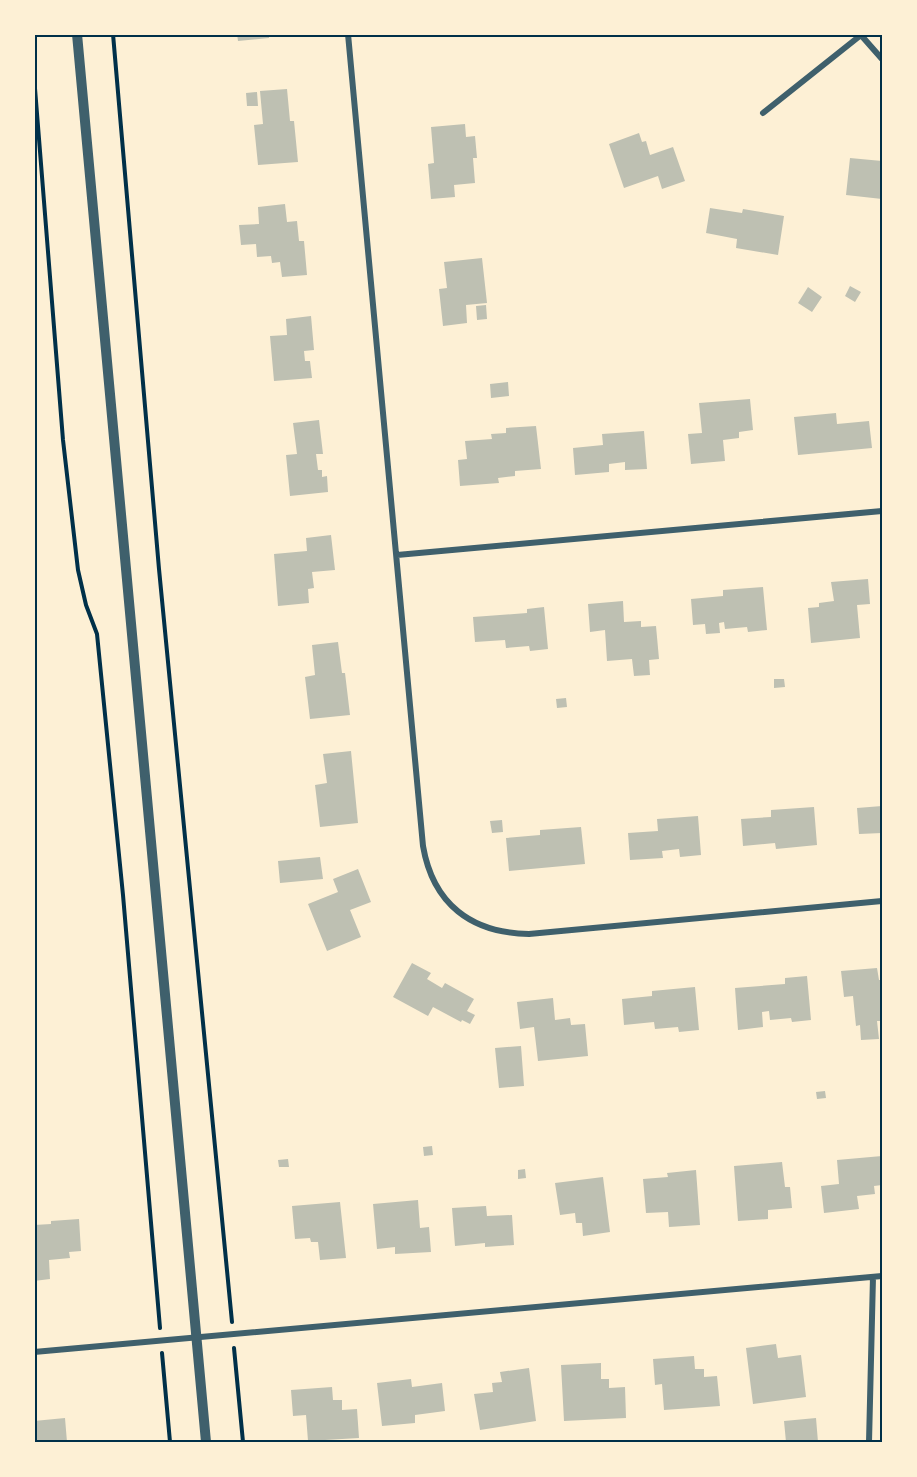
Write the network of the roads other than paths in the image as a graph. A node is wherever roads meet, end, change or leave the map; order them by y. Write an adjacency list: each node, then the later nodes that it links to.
1 (77, 34): 11 (street)
2 (348, 34): 7 (street)
3 (861, 35): 4 (street); 5 (street)
4 (882, 59)
5 (763, 113)
6 (882, 510): 7 (street)
7 (396, 555): 8 (street)
8 (882, 902)
9 (882, 1276): 10 (street)
10 (873, 1277): 11 (street); 14 (street)
11 (196, 1336): 12 (street); 13 (street)
12 (34, 1352)
13 (206, 1443)
14 (869, 1443)

